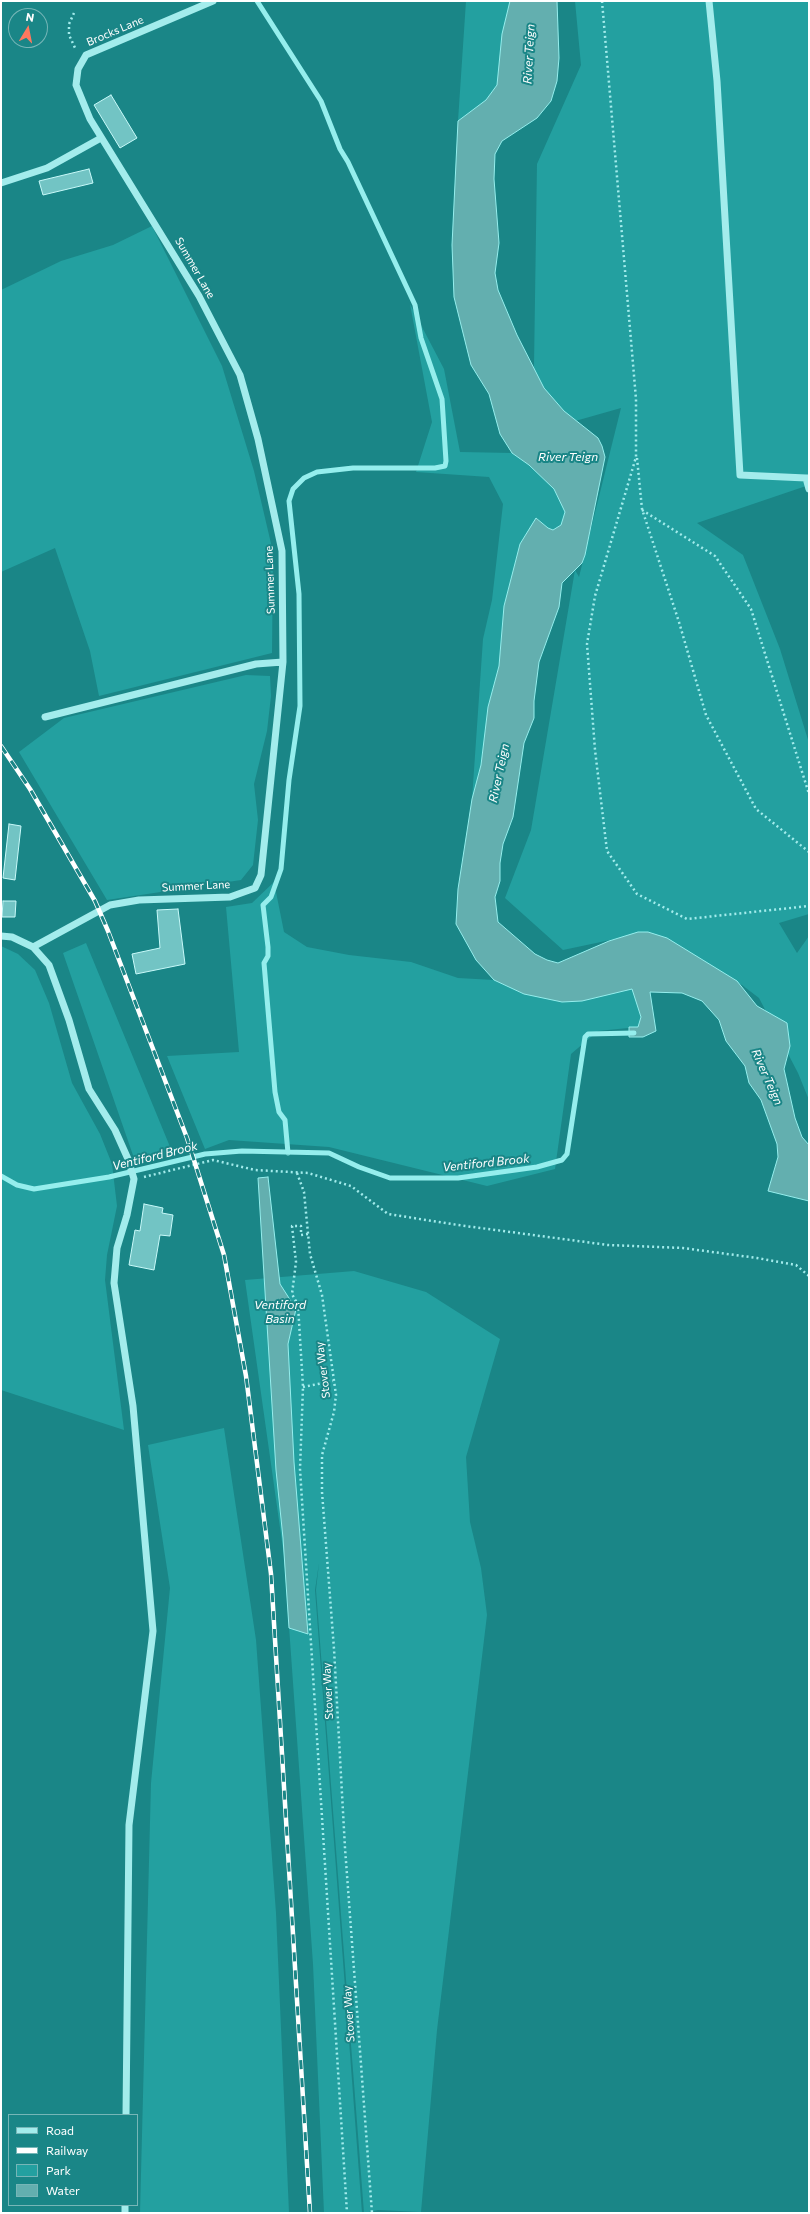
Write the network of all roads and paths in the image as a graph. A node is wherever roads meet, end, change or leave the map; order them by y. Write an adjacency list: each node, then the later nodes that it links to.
1 (213, 1): 5 (street, Brocks Lane)
2 (602, 1): 8 (path)
3 (709, 1): 9 (street)
4 (74, 13): 5 (path)
5 (82, 62): 6 (street, Brocks Lane)
6 (101, 138): 7 (street); 12 (street, Summer Lane)
7 (1, 183)
8 (636, 457): 11 (path); 16 (path)
9 (808, 478): 10 (street)
10 (809, 489)
11 (642, 509): 14 (path); 15 (path)
12 (284, 662): 13 (street); 18 (street, Summer Lane)
13 (45, 717)
14 (809, 794)
15 (809, 852)
16 (809, 906)
17 (1, 936): 18 (street)
18 (33, 947): 20 (street)
19 (297, 1173): 20 (path); 21 (path, Stover Way); 22 (path)
20 (133, 1177): 25 (street)
21 (308, 1234): 23 (path, Stover Way); 24 (path)
22 (809, 1276)
23 (333, 1381): 24 (path); 27 (path, Stover Way)
24 (303, 1386): 26 (path)
25 (126, 2114)
26 (347, 2213)
27 (372, 2213)

